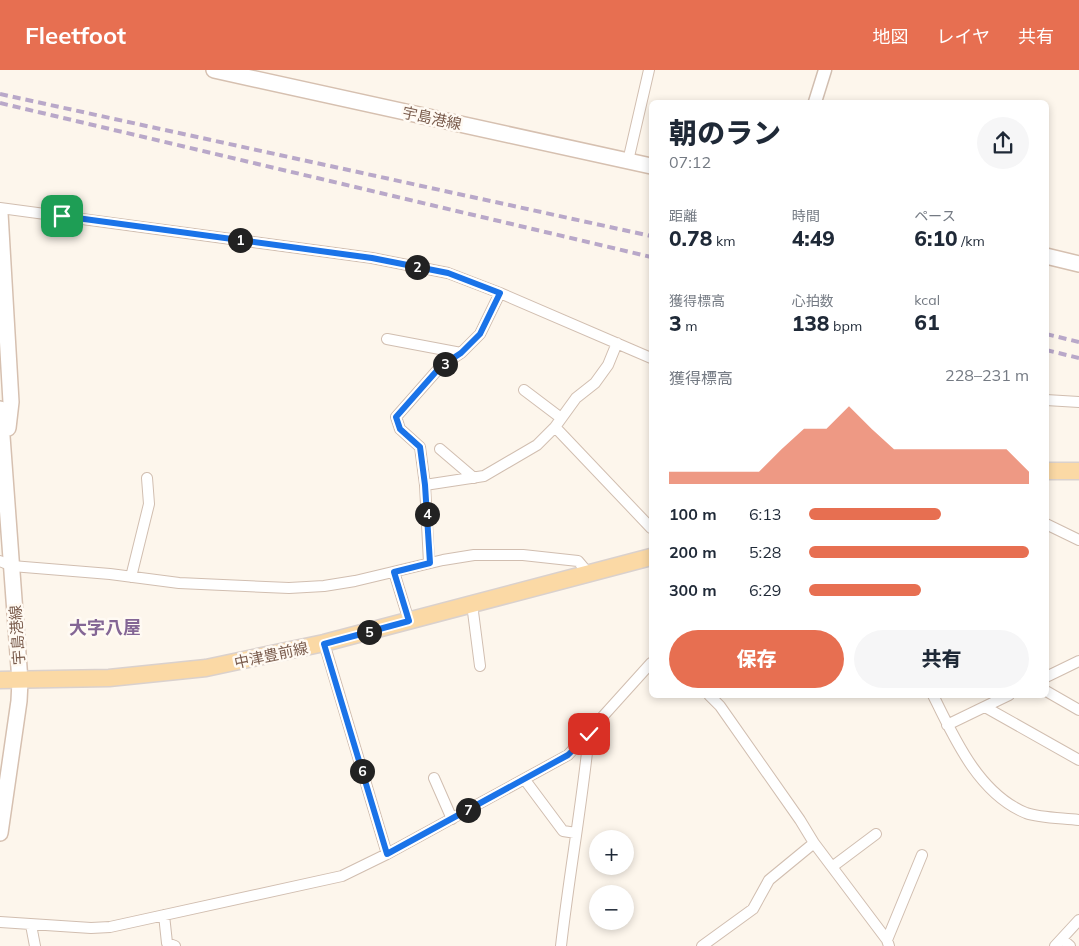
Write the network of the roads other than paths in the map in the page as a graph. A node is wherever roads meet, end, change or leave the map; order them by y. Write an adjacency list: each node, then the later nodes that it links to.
1 (214, 70): 5 (main road, 宇島港線)
2 (649, 70): 5 (street)
3 (825, 70): 4 (street)
4 (815, 100)
5 (628, 161): 6 (main road, 宇島港線)
6 (649, 166)
7 (0, 208): 11 (street)
8 (0, 213): 23 (main road)
9 (1049, 257): 10 (main road)
10 (1079, 264)
11 (500, 293): 13 (street); 14 (street)
12 (387, 339): 14 (street)
13 (616, 343): 15 (street); 20 (street)
14 (461, 353): 28 (street)
15 (649, 357)
16 (524, 390): 20 (street)
17 (1049, 400): 18 (street)
18 (1079, 402)
19 (0, 409): 23 (main road, 宇島港線)
20 (562, 418): 21 (street)
21 (555, 428): 27 (street); 30 (street)
22 (440, 449): 27 (street)
23 (4, 469): 33 (main road, 宇島港線)
24 (1079, 471): 25 (main road)
25 (1049, 472)
26 (147, 478): 37 (street)
27 (474, 478): 28 (street)
28 (425, 485): 34 (street)
29 (1049, 525): 31 (street)
30 (649, 526)
31 (1079, 540)
32 (649, 558): 36 (main road, 中津豊前線)
33 (6, 563): 37 (street); 46 (main road, 宇島港線)
34 (430, 563): 35 (street); 36 (street)
35 (394, 572): 37 (street); 39 (street)
36 (589, 574): 38 (main road, 中津豊前線)
37 (131, 577)
38 (472, 604): 39 (main road, 中津豊前線); 43 (street)
39 (409, 621): 40 (main road, 中津豊前線)
40 (324, 644): 46 (main road, 中津豊前線); 64 (street)
41 (1078, 662): 44 (street)
42 (649, 665): 54 (street)
43 (480, 666)
44 (1049, 676)
45 (0, 680): 46 (main road, 中津豊前線)
46 (20, 681): 60 (main road, 宇島港線)
47 (1049, 693): 52 (street)
48 (711, 698): 63 (street)
49 (934, 698): 53 (street)
50 (1002, 698): 51 (street)
51 (985, 706): 53 (street); 55 (street)
52 (1079, 710)
53 (948, 725): 59 (street)
54 (589, 734): 57 (street); 61 (street)
55 (1079, 760)
56 (434, 778): 58 (street)
57 (525, 780): 58 (street); 61 (street)
58 (452, 819): 64 (street)
59 (1079, 820)
60 (0, 833)
61 (576, 833): 75 (street)
62 (876, 834): 66 (street)
63 (814, 843): 66 (street); 76 (street)
64 (387, 854): 67 (street)
65 (922, 855): 72 (street)
66 (832, 867): 72 (street)
67 (164, 915): 70 (street); 74 (street)
68 (1079, 920): 71 (street)
69 (0, 922): 70 (street)
70 (31, 925): 73 (street)
71 (1058, 942): 77 (street)
72 (888, 943)
73 (35, 946)
74 (175, 946)
75 (561, 946)
76 (702, 946)
77 (1070, 946)

